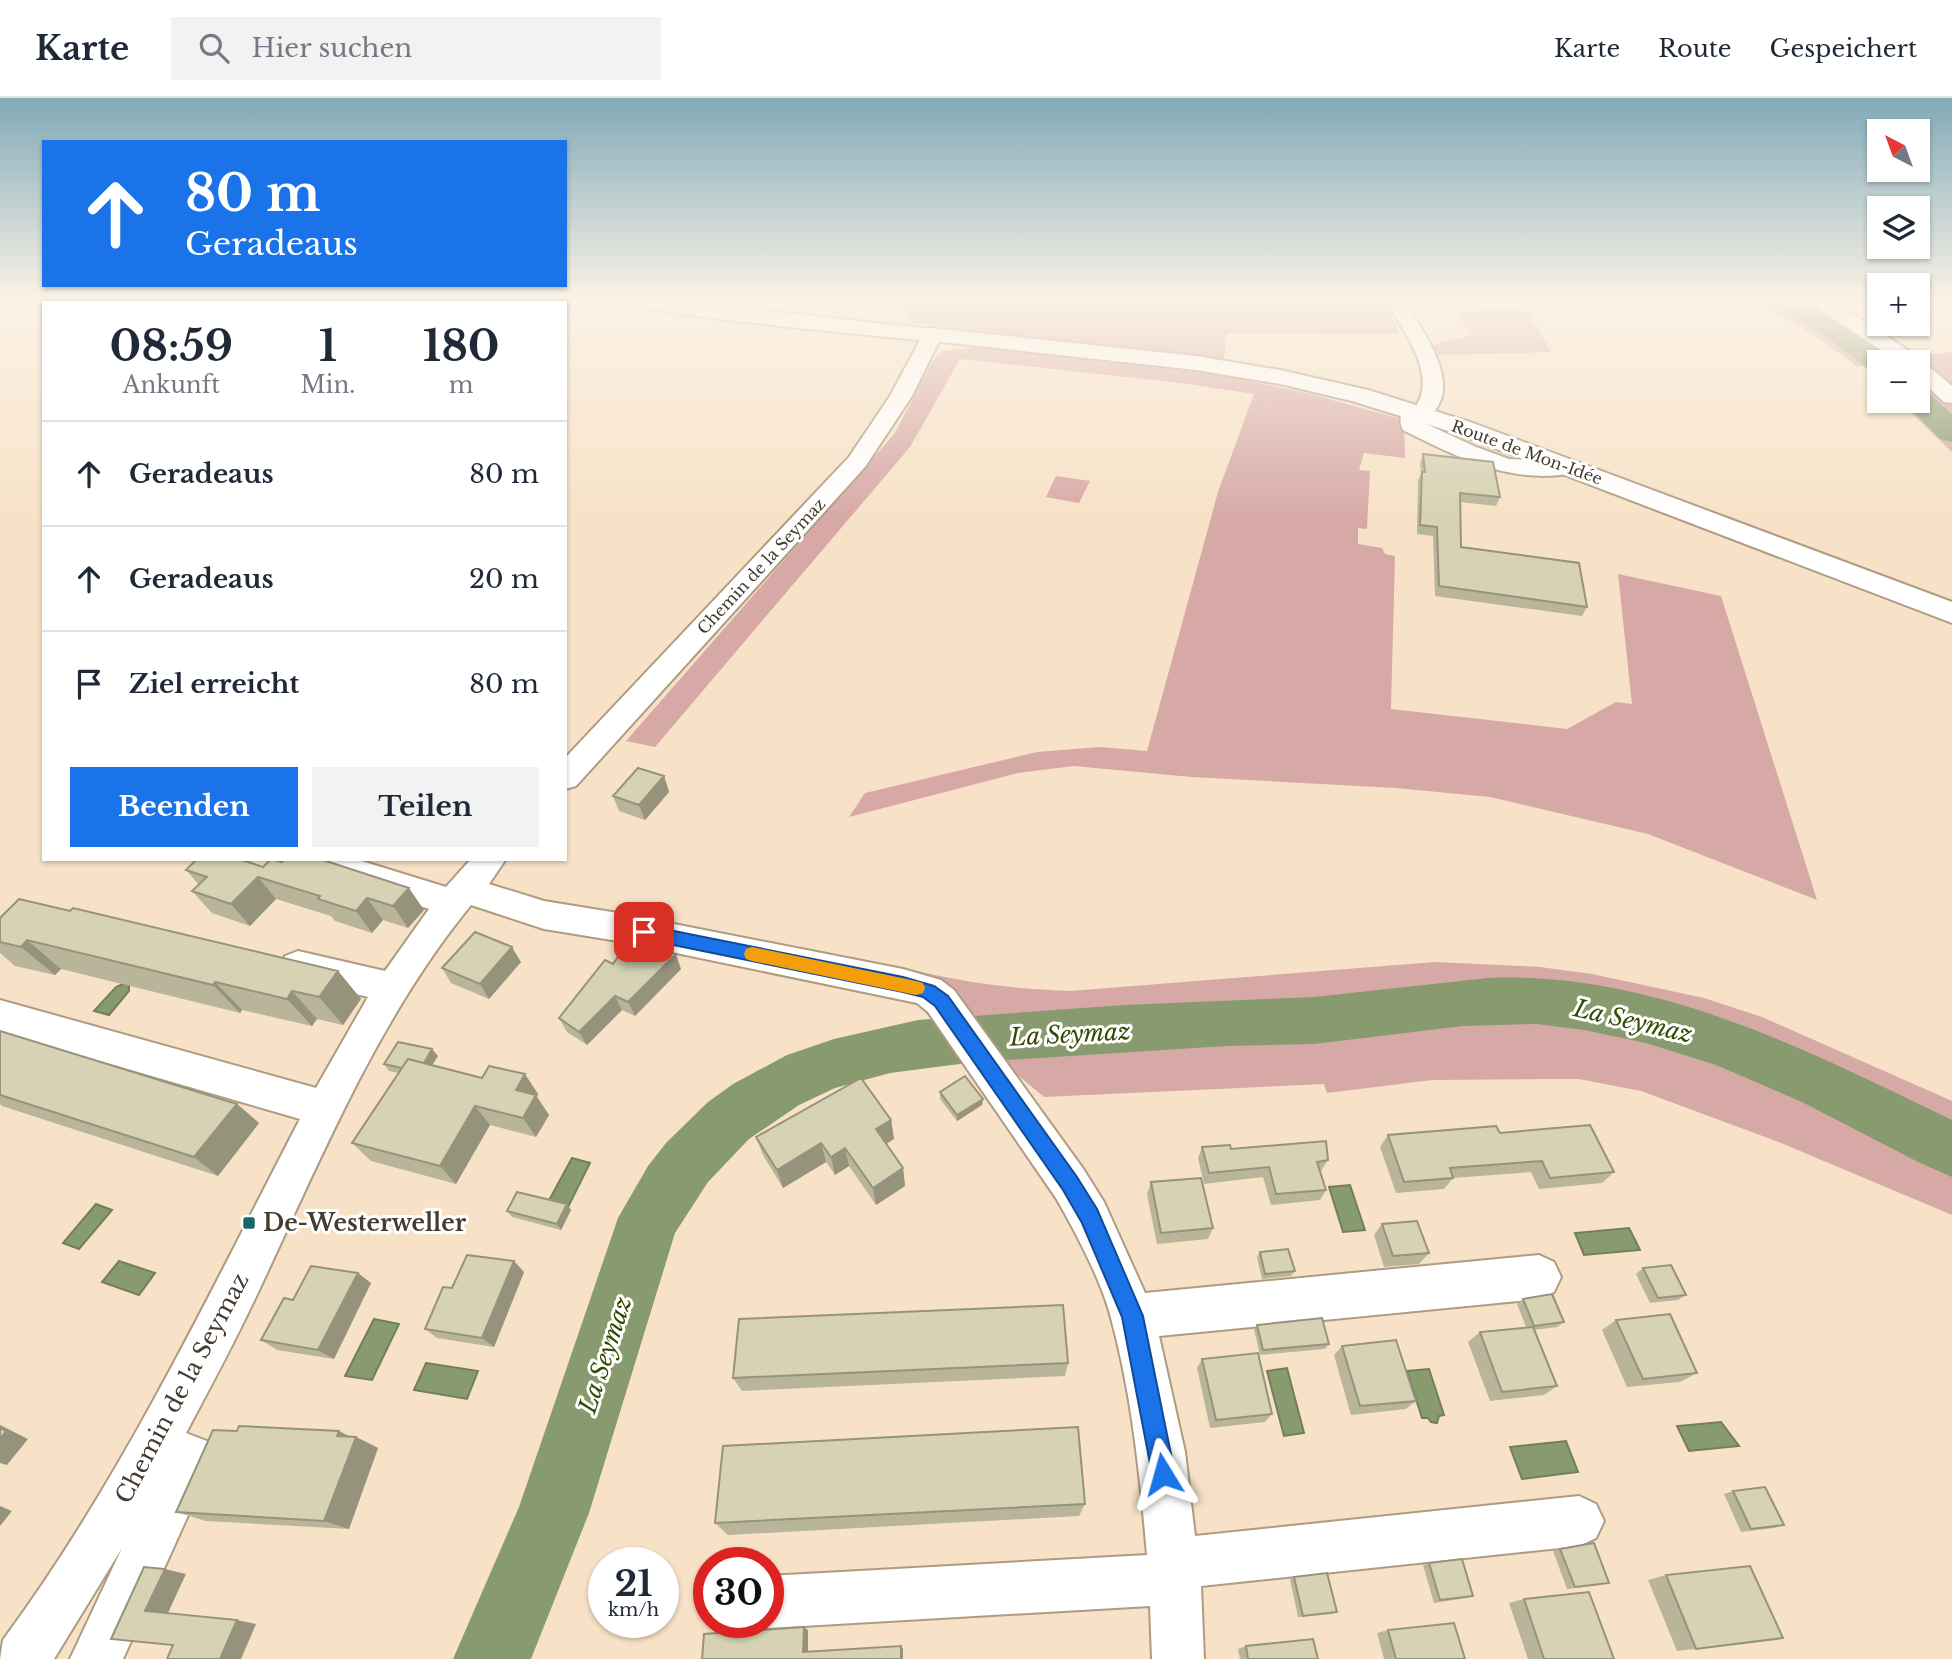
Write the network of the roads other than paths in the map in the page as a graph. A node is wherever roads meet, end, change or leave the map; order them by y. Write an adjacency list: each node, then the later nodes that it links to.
1 (913, 372): 8 (street, Chemin de la Seymaz)
2 (1245, 372): 6 (main road, Route de Mon-Idée)
3 (1432, 372): 6 (street)
4 (1930, 378): 5 (street)
5 (1952, 397)
6 (1417, 412): 7 (main road, Route de Mon-Idée)
7 (1952, 613)
8 (567, 776)
9 (326, 861): 10 (street)
10 (469, 884): 12 (street, Chemin de la Seymaz); 16 (street)
11 (273, 960): 12 (street)
12 (391, 988): 14 (street, Chemin de la Seymaz)
13 (0, 1016): 14 (street)
14 (324, 1108): 17 (street, Chemin de la Seymaz)
15 (1539, 1277): 16 (street)
16 (1133, 1316): 19 (street)
17 (154, 1445): 21 (street, Chemin de la Seymaz); 22 (street)
18 (1579, 1521): 19 (street)
19 (1175, 1571): 20 (street); 23 (street)
20 (784, 1601)
21 (22, 1659)
22 (96, 1659)
23 (1178, 1659)

